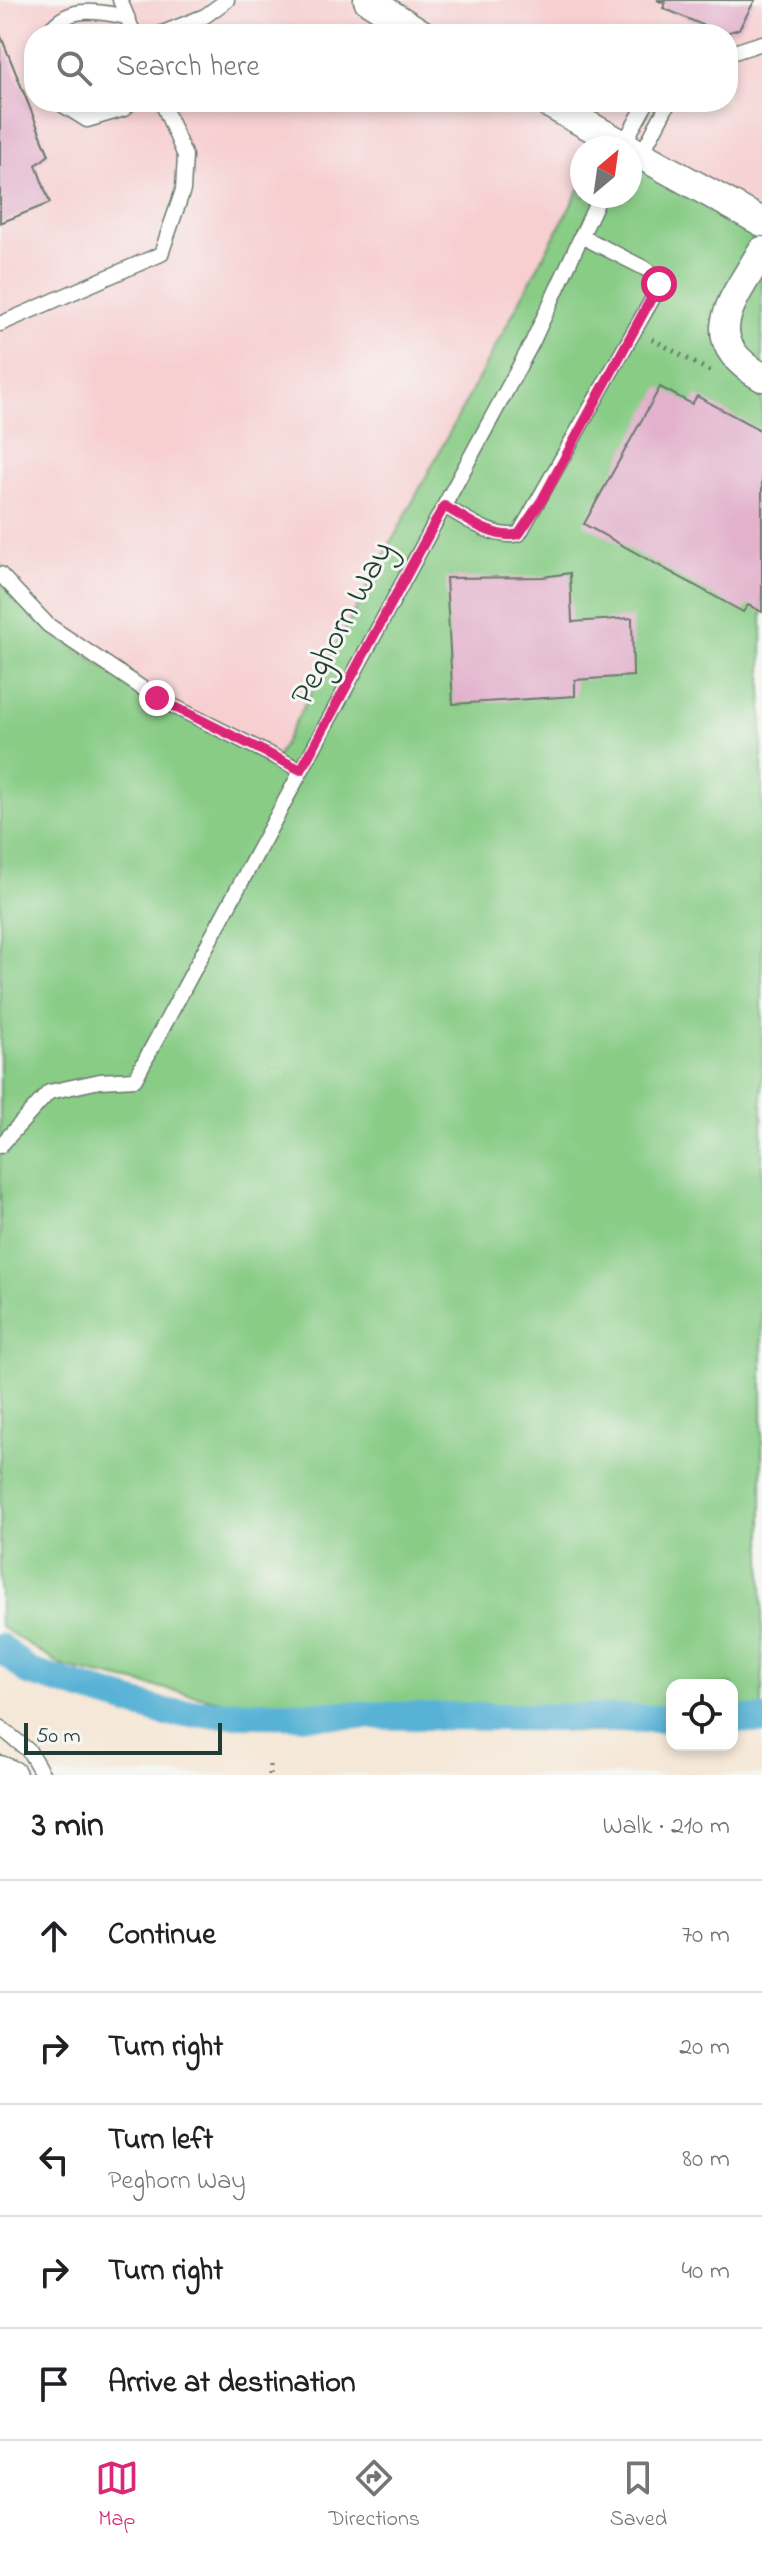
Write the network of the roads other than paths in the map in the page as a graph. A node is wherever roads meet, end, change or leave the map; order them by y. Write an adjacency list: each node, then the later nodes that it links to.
1 (120, 0): 4 (lane)
2 (227, 0): 7 (lane)
3 (368, 0): 8 (street)
4 (127, 17): 5 (lane); 6 (lane)
5 (56, 24)
6 (130, 24)
7 (185, 24)
8 (406, 24)
9 (762, 43): 10 (lane)
10 (738, 51)
11 (74, 112): 12 (lane)
12 (114, 112)
13 (166, 112): 25 (lane)
14 (564, 112): 17 (street)
15 (643, 112): 18 (lane)
16 (660, 112): 19 (lane)
17 (607, 136)
18 (634, 136)
19 (639, 136)
20 (642, 155): 22 (street)
21 (594, 208): 23 (lane, Peghorn Way)
22 (762, 222)
23 (581, 236): 27 (lane, Peghorn Way); 27 (lane)
24 (762, 251): 26 (street)
25 (0, 324)
26 (762, 377)
27 (444, 506): 29 (lane, Peghorn Way)
28 (0, 574): 29 (lane)
29 (301, 770): 30 (lane, Peghorn Way)
30 (0, 1146)
31 (0, 1727): 34 (lane)
32 (0, 1770): 33 (street)
33 (12, 1775)
34 (43, 1775)

